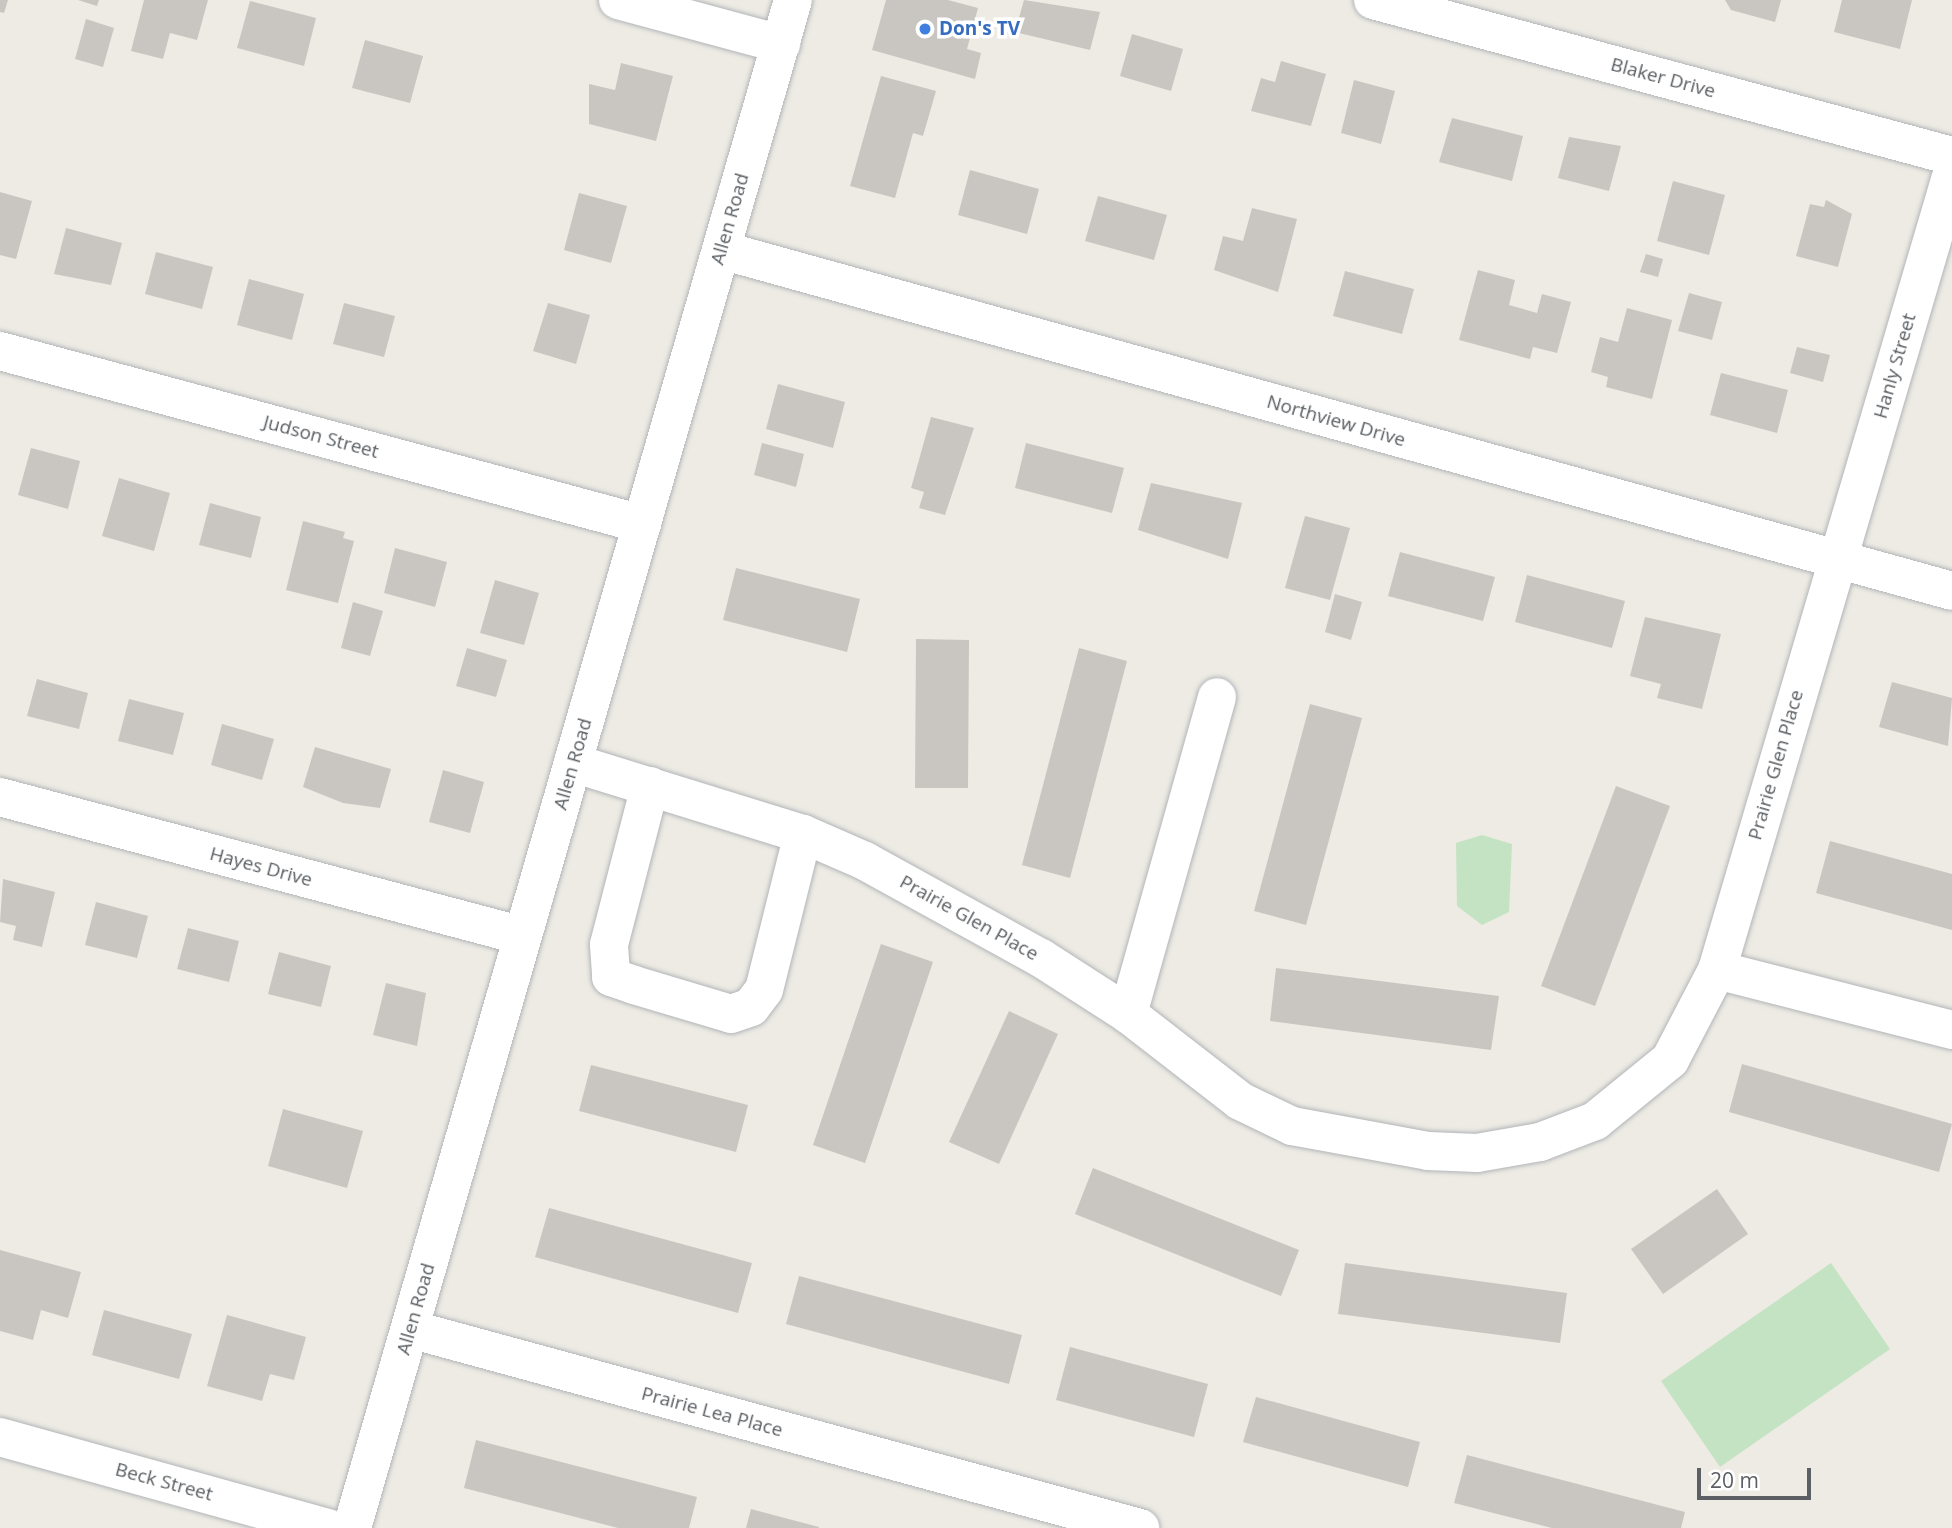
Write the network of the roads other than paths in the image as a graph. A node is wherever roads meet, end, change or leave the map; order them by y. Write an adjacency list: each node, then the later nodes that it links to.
1 (618, 0): 4 (street)
2 (793, 0): 4 (street, Allen Road)
3 (1373, 0): 5 (street, Blaker Drive)
4 (781, 44): 7 (street, Allen Road)
5 (1952, 156)
6 (1952, 173): 10 (street, Hanly Street)
7 (721, 250): 9 (street, Allen Road); 10 (street, Northview Drive)
8 (0, 351): 9 (street, Judson Street)
9 (642, 524): 13 (street, Allen Road)
10 (1838, 560): 11 (street, Northview Drive); 18 (street, Prairie Glen Place)
11 (1952, 591)
12 (1217, 697): 19 (street)
13 (573, 763): 14 (street, Prairie Glen Place); 17 (street, Allen Road)
14 (650, 786): 16 (street, Prairie Glen Place); 16 (street)
15 (0, 797): 17 (street, Hayes Drive)
16 (803, 834): 19 (street, Prairie Glen Place)
17 (523, 936): 21 (street, Allen Road)
18 (1717, 970): 19 (street, Prairie Glen Place); 20 (street)
19 (1128, 1014)
20 (1952, 1030)
21 (410, 1329): 23 (street, Prairie Lea Place); 25 (street, Allen Road)
22 (0, 1437): 24 (street, Beck Street)
23 (1015, 1494): 26 (street); 27 (street, Prairie Lea Place)
24 (328, 1528)
25 (352, 1528)
26 (1045, 1528)
27 (1140, 1528)

